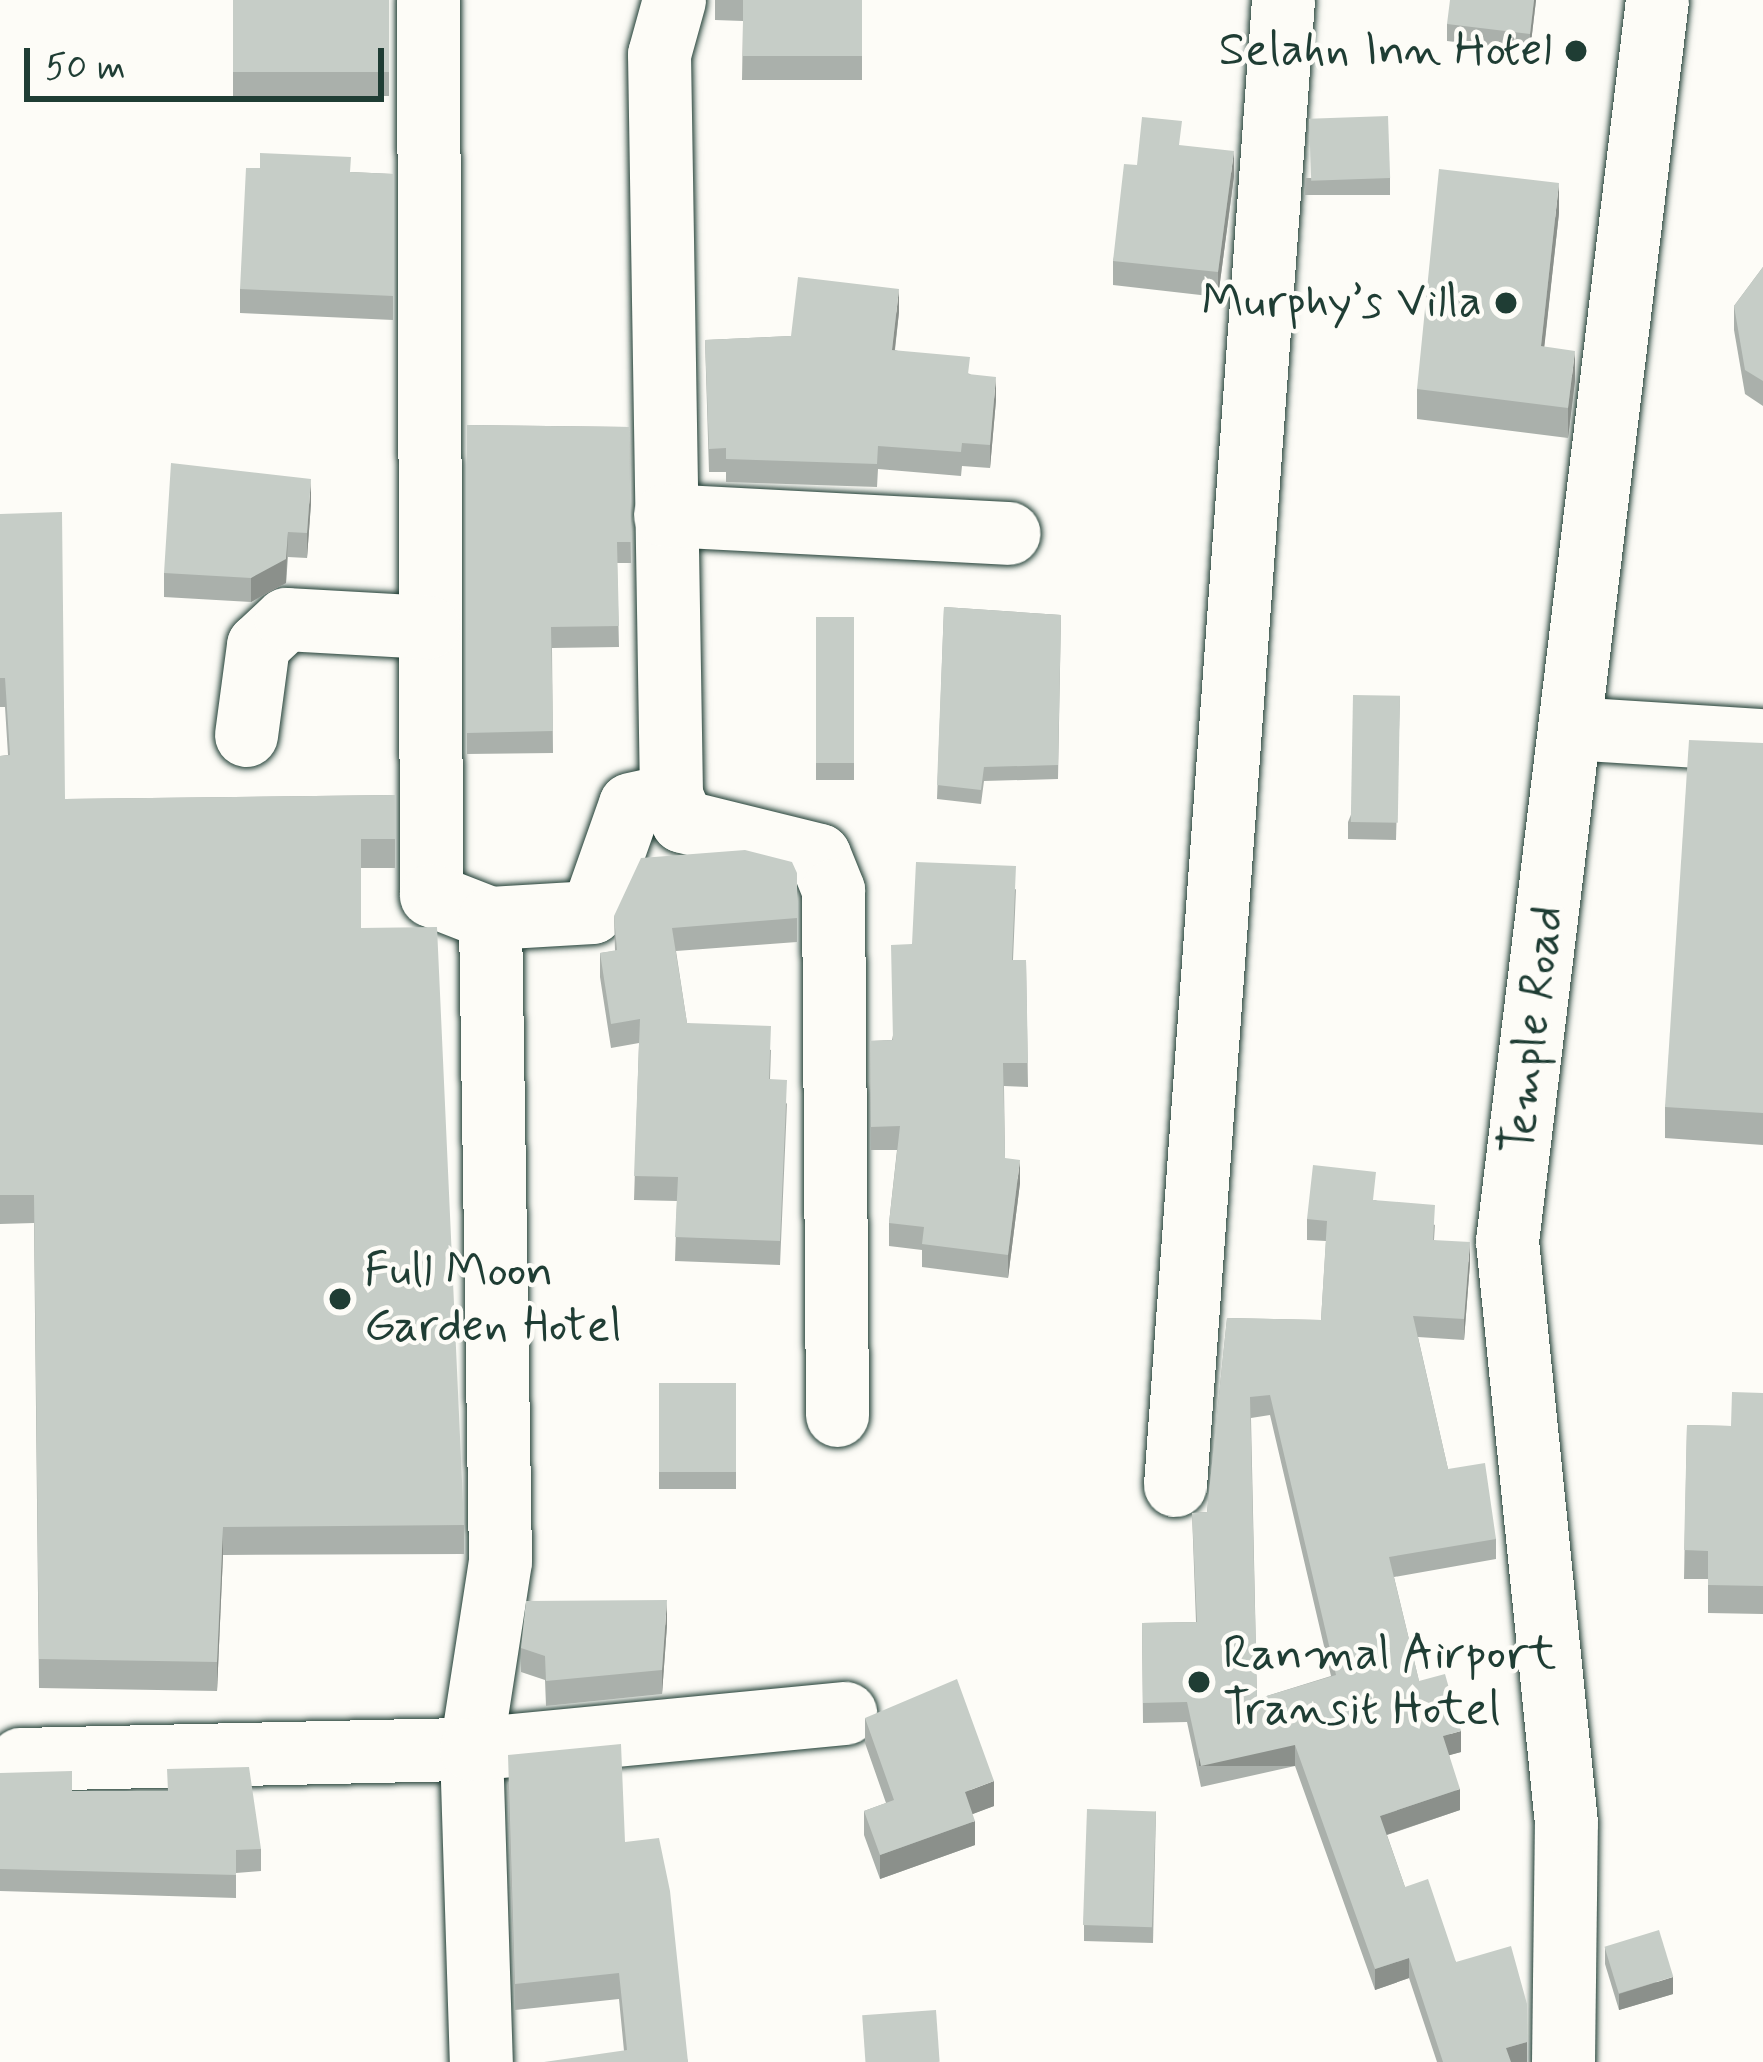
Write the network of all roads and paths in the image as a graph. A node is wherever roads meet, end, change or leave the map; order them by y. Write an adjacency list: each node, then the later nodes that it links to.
1 (428, 0): 7 (street)
2 (674, 0): 5 (street)
3 (1283, 0): 14 (street)
4 (1657, 0): 8 (street, Temple Road)
5 (665, 515): 6 (street); 11 (street)
6 (1009, 533)
7 (428, 627): 9 (street); 12 (street)
8 (1570, 728): 10 (street); 19 (street, Temple Road)
9 (246, 735)
10 (1763, 740)
11 (671, 795): 12 (street); 13 (street)
12 (490, 917): 16 (street)
13 (837, 1414)
14 (1175, 1485)
15 (844, 1713): 16 (street)
16 (472, 1749): 17 (street); 18 (street)
17 (20, 1759)
18 (481, 2062)
19 (1563, 2062)

